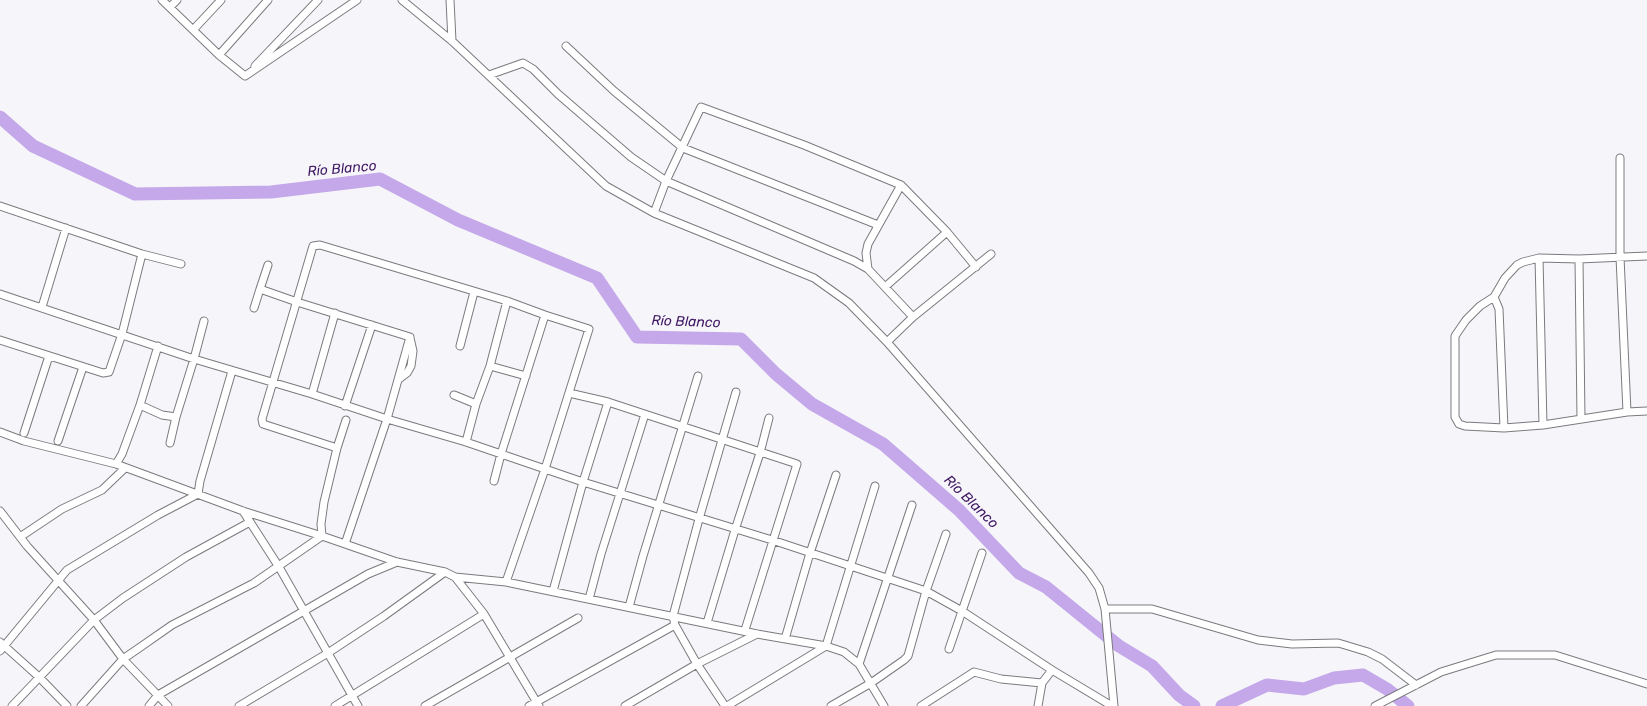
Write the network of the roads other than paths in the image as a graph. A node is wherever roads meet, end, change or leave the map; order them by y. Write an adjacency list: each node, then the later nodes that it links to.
1 (162, 0): 9 (street)
2 (177, 0): 9 (street)
3 (221, 0): 10 (street)
4 (268, 0): 13 (street)
5 (318, 0): 15 (street)
6 (357, 0): 15 (street)
7 (402, 0): 11 (street)
8 (450, 0): 11 (street)
9 (170, 8): 10 (street)
10 (193, 30): 13 (street)
11 (452, 41): 14 (street)
12 (566, 46): 16 (street)
13 (219, 55): 15 (street)
14 (489, 75): 18 (street); 21 (street)
15 (246, 76)
16 (683, 148): 18 (street); 19 (street); 22 (street)
17 (1620, 158): 28 (street)
18 (666, 181): 21 (street); 34 (street)
19 (901, 186): 22 (street); 24 (street)
20 (0, 206): 23 (street)
21 (654, 213): 51 (street)
22 (878, 225): 34 (street)
23 (66, 228): 25 (street); 42 (street)
24 (947, 232): 33 (street); 35 (street)
25 (142, 254): 31 (street); 49 (street)
26 (991, 254): 33 (street)
27 (1647, 256): 28 (street)
28 (1620, 257): 30 (street); 71 (street)
29 (1539, 258): 30 (street); 39 (street); 78 (street)
30 (1579, 259): 75 (street)
31 (181, 264)
32 (268, 265): 36 (street)
33 (976, 267): 46 (street)
34 (868, 269): 35 (street)
35 (885, 287): 46 (street)
36 (260, 289): 41 (street); 43 (street)
37 (474, 292): 40 (street); 41 (street); 53 (street)
38 (1, 296): 42 (street)
39 (1494, 297): 80 (street); 80 (street)
40 (507, 301): 45 (street); 56 (street)
41 (296, 302): 44 (street); 61 (street)
42 (42, 307): 49 (street)
43 (254, 308)
44 (334, 313): 48 (street); 64 (street)
45 (545, 315): 59 (street); 63 (street)
46 (914, 317): 51 (street)
47 (204, 321): 55 (street)
48 (372, 325): 69 (street); 76 (street)
49 (122, 334): 52 (street); 57 (street)
50 (0, 340): 54 (street)
51 (888, 342): 127 (street)
52 (158, 346): 55 (street); 68 (street)
53 (460, 346)
54 (49, 356): 57 (street); 82 (street)
55 (194, 359): 58 (street); 73 (street)
56 (490, 366): 59 (street); 67 (street)
57 (83, 367): 84 (street)
58 (232, 371): 61 (street); 97 (street)
59 (526, 376): 89 (street)
60 (698, 376): 79 (street)
61 (272, 383): 64 (street); 87 (street)
62 (736, 392): 83 (street)
63 (569, 393): 66 (street); 92 (street)
64 (312, 394): 69 (street)
65 (454, 395): 67 (street)
66 (608, 402): 72 (street); 95 (street)
67 (476, 404): 85 (street)
68 (140, 405): 73 (street); 90 (street)
69 (345, 406): 76 (street)
70 (1647, 411): 71 (street)
71 (1627, 412): 75 (street)
72 (646, 414): 79 (street); 98 (street)
73 (176, 417): 86 (street)
74 (769, 418): 88 (street)
75 (1581, 418): 78 (street)
76 (387, 419): 85 (street); 110 (street)
77 (346, 420): 87 (street)
78 (1543, 424): 80 (street)
79 (683, 427): 83 (street); 99 (street)
80 (1504, 428)
81 (0, 432): 90 (street)
82 (24, 433)
83 (723, 440): 88 (street); 103 (street)
84 (58, 441)
85 (466, 442): 89 (street)
86 (170, 443)
87 (337, 448): 107 (street)
88 (760, 453): 105 (street); 109 (street)
89 (501, 454): 92 (street); 94 (street)
90 (116, 464): 91 (street)
91 (125, 468): 97 (street); 108 (street)
92 (545, 469): 95 (street); 122 (street)
93 (836, 476): 111 (street)
94 (494, 481)
95 (583, 482): 98 (street); 123 (street)
96 (875, 486): 115 (street)
97 (198, 494): 102 (street); 121 (street)
98 (621, 494): 99 (street); 125 (street)
99 (658, 505): 103 (street); 126 (street)
100 (912, 505): 120 (street)
101 (0, 511): 108 (street)
102 (243, 511): 104 (street); 107 (street)
103 (699, 519): 105 (street); 131 (street)
104 (250, 522): 116 (street); 133 (street)
105 (735, 530): 109 (street); 134 (street)
106 (946, 534): 124 (street)
107 (322, 536): 110 (street); 116 (street)
108 (20, 537): 121 (street)
109 (772, 540): 111 (street); 136 (street)
110 (345, 544): 113 (street)
111 (810, 553): 115 (street); 138 (street)
112 (982, 554): 129 (street)
113 (380, 556): 114 (street); 117 (street)
114 (397, 562): 117 (street); 118 (street)
115 (850, 565): 120 (street); 140 (street)
116 (278, 567): 128 (street); 144 (street)
117 (379, 569): 128 (street)
118 (445, 572): 119 (street); 142 (street)
119 (455, 577): 122 (street); 130 (street)
120 (888, 578): 124 (street); 146 (street)
121 (57, 580): 133 (street); 139 (street)
122 (506, 582): 123 (street)
123 (553, 591): 125 (street)
124 (926, 591): 129 (street); 149 (street)
125 (589, 599): 126 (street)
126 (630, 607): 131 (street)
127 (1105, 609): 152 (street); 172 (street)
128 (304, 611): 142 (street); 153 (street)
129 (962, 611): 141 (street); 147 (street)
130 (484, 614): 143 (street); 154 (street)
131 (673, 616): 134 (street); 135 (street)
132 (578, 618): 143 (street)
133 (94, 620): 144 (street); 148 (street)
134 (707, 623): 136 (street)
135 (676, 624): 145 (street); 155 (street)
136 (745, 630): 137 (street)
137 (757, 634): 138 (street); 145 (street)
138 (785, 639): 140 (street)
139 (1, 646): 148 (street)
140 (826, 646): 146 (street); 167 (street)
141 (949, 649)
142 (328, 653): 154 (street); 161 (street)
143 (510, 658): 155 (street); 164 (street)
144 (123, 659): 153 (street); 158 (street)
145 (697, 664): 166 (street); 167 (street)
146 (859, 664): 149 (street)
147 (1052, 670): 150 (street); 172 (street)
148 (39, 677): 156 (street); 157 (street)
149 (871, 683): 168 (street); 169 (street)
150 (1042, 683): 170 (street); 171 (street)
151 (1647, 684): 152 (street)
152 (1413, 686): 173 (street)
153 (158, 695): 159 (street); 160 (street)
154 (353, 696): 162 (street); 163 (street)
155 (538, 704): 165 (street)
156 (12, 706)
157 (67, 706)
158 (82, 706)
159 (149, 706)
160 (168, 706)
161 (239, 706)
162 (335, 706)
163 (358, 706)
164 (425, 706)
165 (529, 706)
166 (625, 706)
167 (726, 706)
168 (831, 706)
169 (884, 706)
170 (921, 706)
171 (1038, 706)
172 (1113, 706)
173 (1375, 706)

